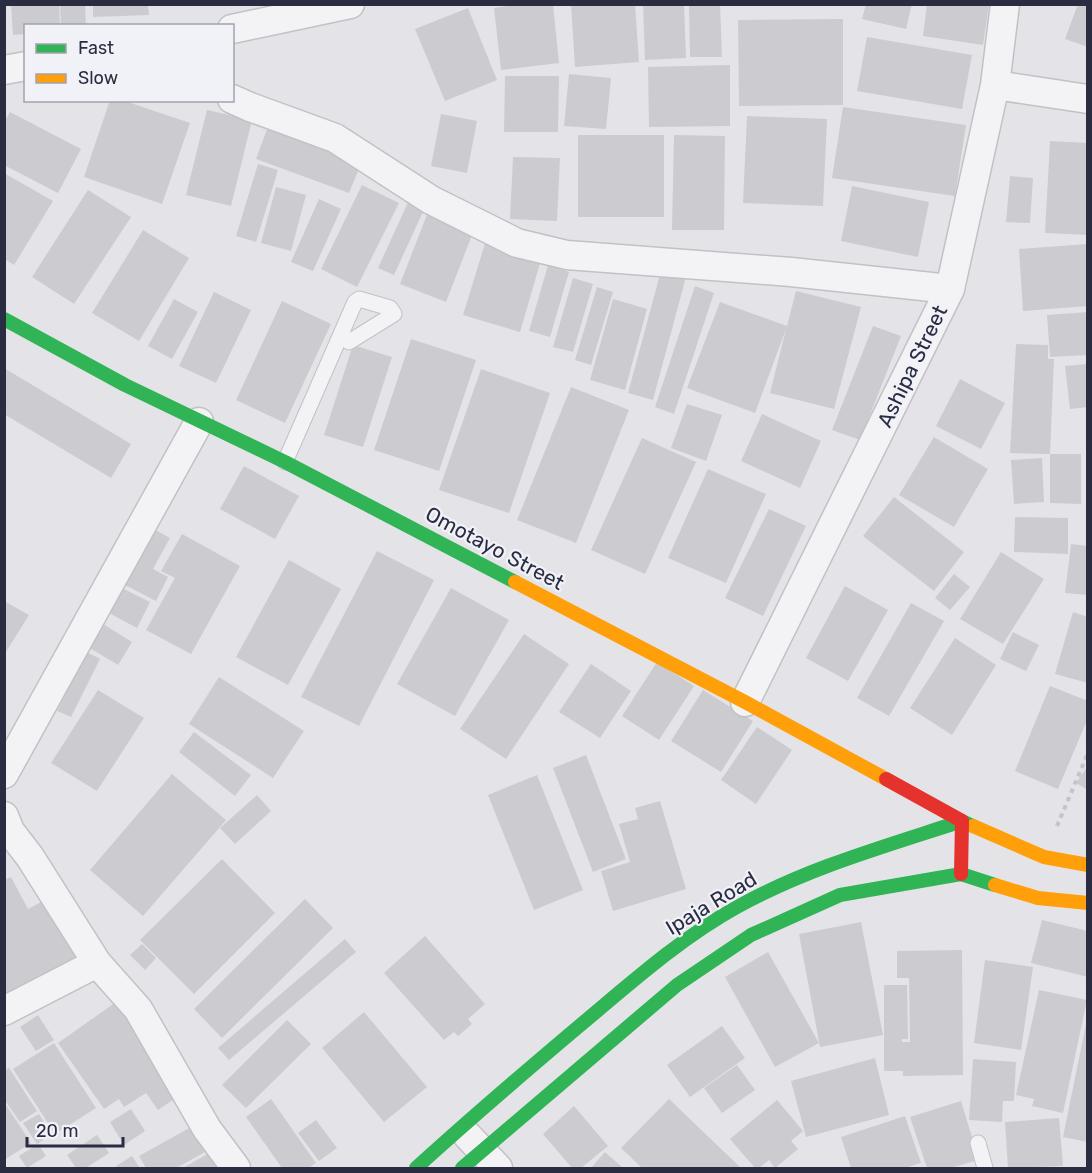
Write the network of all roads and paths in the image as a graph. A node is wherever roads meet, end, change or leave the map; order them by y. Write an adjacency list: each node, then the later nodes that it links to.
1 (350, 4): 3 (street)
2 (1005, 4): 6 (street, Ashipa Street)
3 (234, 29)
4 (24, 66): 5 (street)
5 (4, 70)
6 (995, 85): 7 (street); 9 (street, Ashipa Street)
7 (1088, 99)
8 (234, 100): 9 (street)
9 (950, 289): 14 (street, Ashipa Street)
10 (4, 319): 12 (main road, Omotayo Street)
11 (348, 342): 13 (lane)
12 (199, 422): 13 (main road, Omotayo Street); 16 (street)
13 (285, 462): 14 (main road, Omotayo Street)
14 (745, 702): 18 (main road, Omotayo Street)
15 (1088, 753): 19 (path)
16 (4, 774)
17 (4, 816): 23 (street)
18 (962, 821): 19 (main road); 21 (main road); 25 (main road, Ipaja Road)
19 (1044, 857): 20 (main road)
20 (1088, 865)
21 (961, 874): 22 (main road); 27 (main road)
22 (1088, 903)
23 (97, 963): 24 (street); 28 (street)
24 (4, 1011)
25 (460, 1127): 27 (street); 29 (main road, Ipaja Road)
26 (978, 1143): 30 (lane)
27 (481, 1162)
28 (236, 1168)
29 (416, 1168)
30 (985, 1168)

